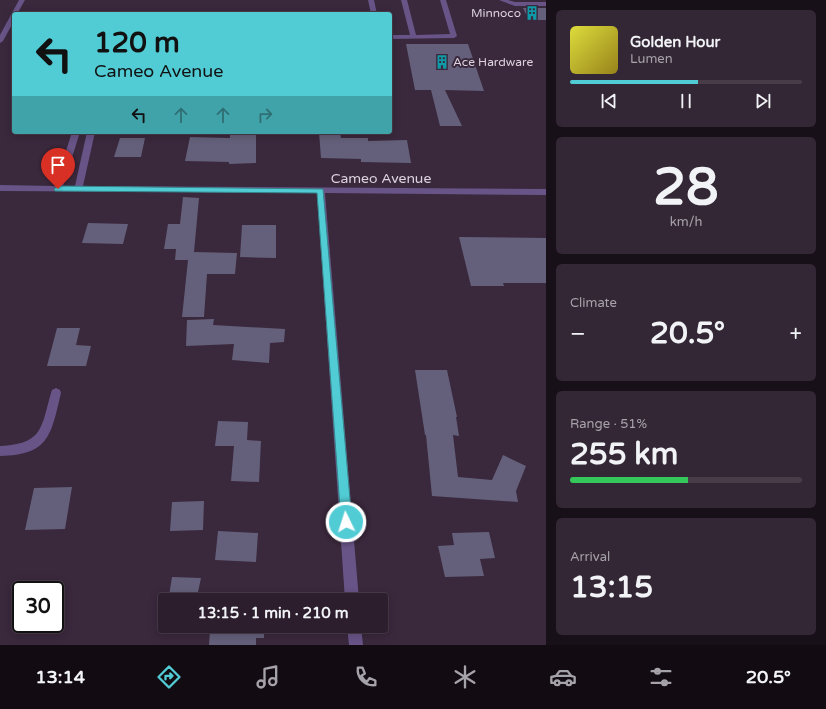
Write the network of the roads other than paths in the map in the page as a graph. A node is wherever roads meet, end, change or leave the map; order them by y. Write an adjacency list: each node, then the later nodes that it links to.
1 (22, 0): 7 (street)
2 (371, 0): 8 (street)
3 (404, 0): 10 (street)
4 (443, 0): 10 (street)
5 (502, 0): 6 (street)
6 (546, 4)
7 (15, 12)
8 (374, 12)
9 (12, 18): 12 (street)
10 (413, 36): 11 (street)
11 (392, 37)
12 (0, 41)
13 (75, 134): 16 (street)
14 (91, 134): 17 (street)
15 (0, 188): 16 (street, Cameo Avenue)
16 (58, 189): 17 (street, Cameo Avenue)
17 (78, 189): 18 (street, Cameo Avenue)
18 (320, 190): 19 (street, Cameo Avenue); 22 (street)
19 (546, 192)
20 (56, 393): 21 (street)
21 (0, 451)
22 (351, 593)
23 (355, 633): 24 (street)
24 (356, 645)

